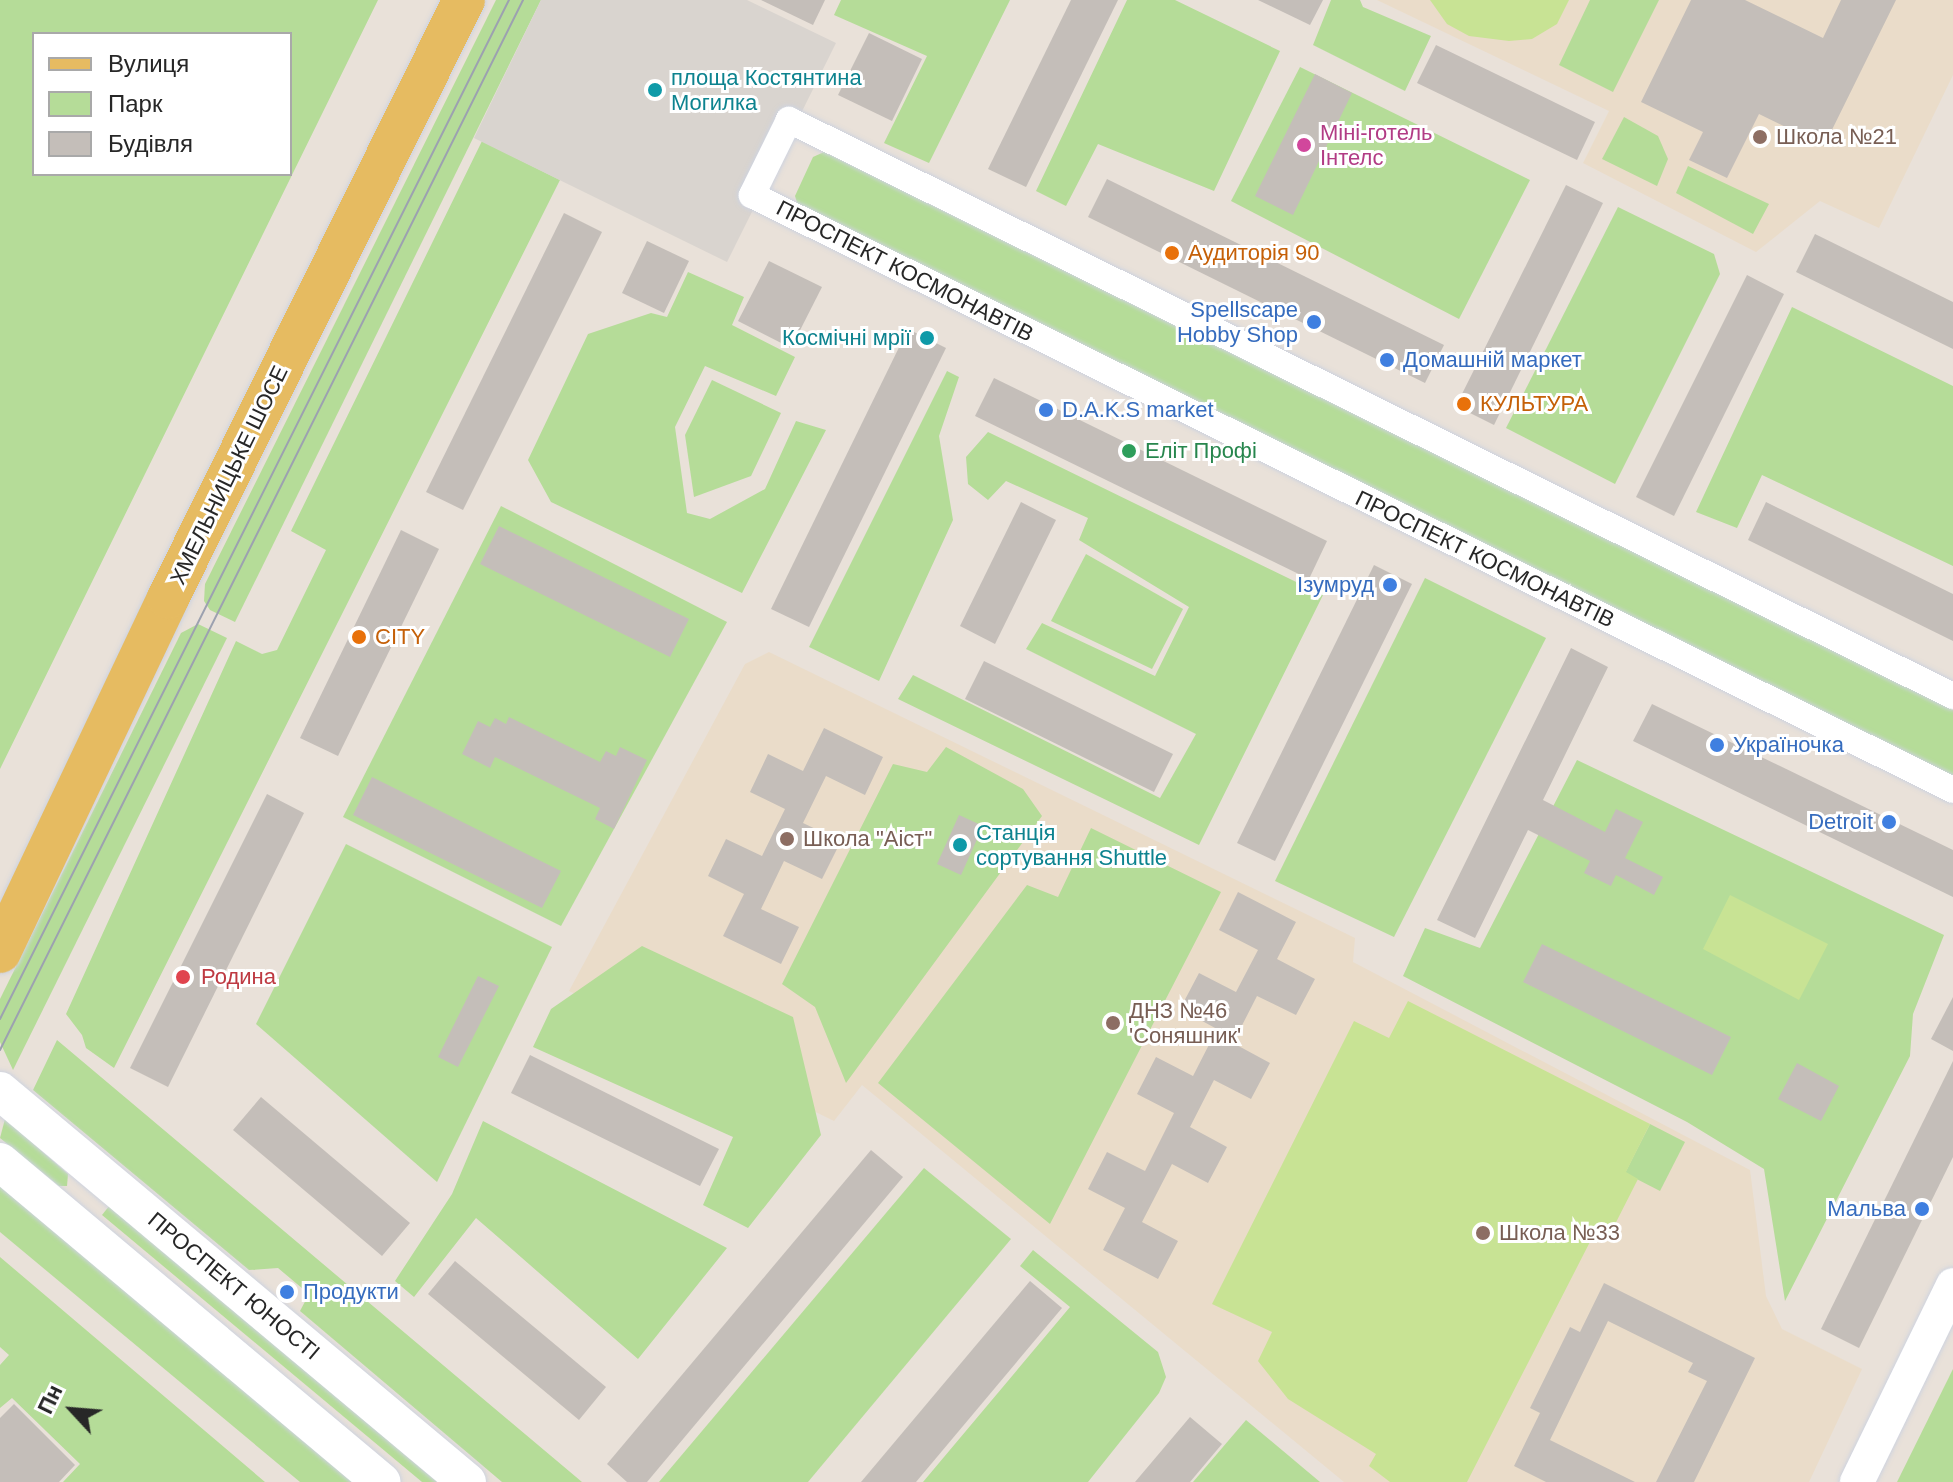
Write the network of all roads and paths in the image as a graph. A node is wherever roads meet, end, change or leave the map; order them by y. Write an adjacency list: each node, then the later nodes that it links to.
1 (464, 0): 4 (main road, ХМЕЛЬНИЦЬКЕ ШОСЕ)
2 (1953, 696): 3 (street, ПРОСПЕКТ КОСМОНАВТІВ)
3 (1953, 790)
4 (0, 952)
5 (0, 1091): 7 (main road, ПРОСПЕКТ ЮНОСТІ)
6 (0, 1162): 8 (main road)
7 (105, 1177): 8 (main road); 11 (main road, ПРОСПЕКТ ЮНОСТІ)
8 (69, 1220): 10 (main road)
9 (1953, 1285): 12 (street)
10 (382, 1482)
11 (467, 1482)
12 (1857, 1482)

